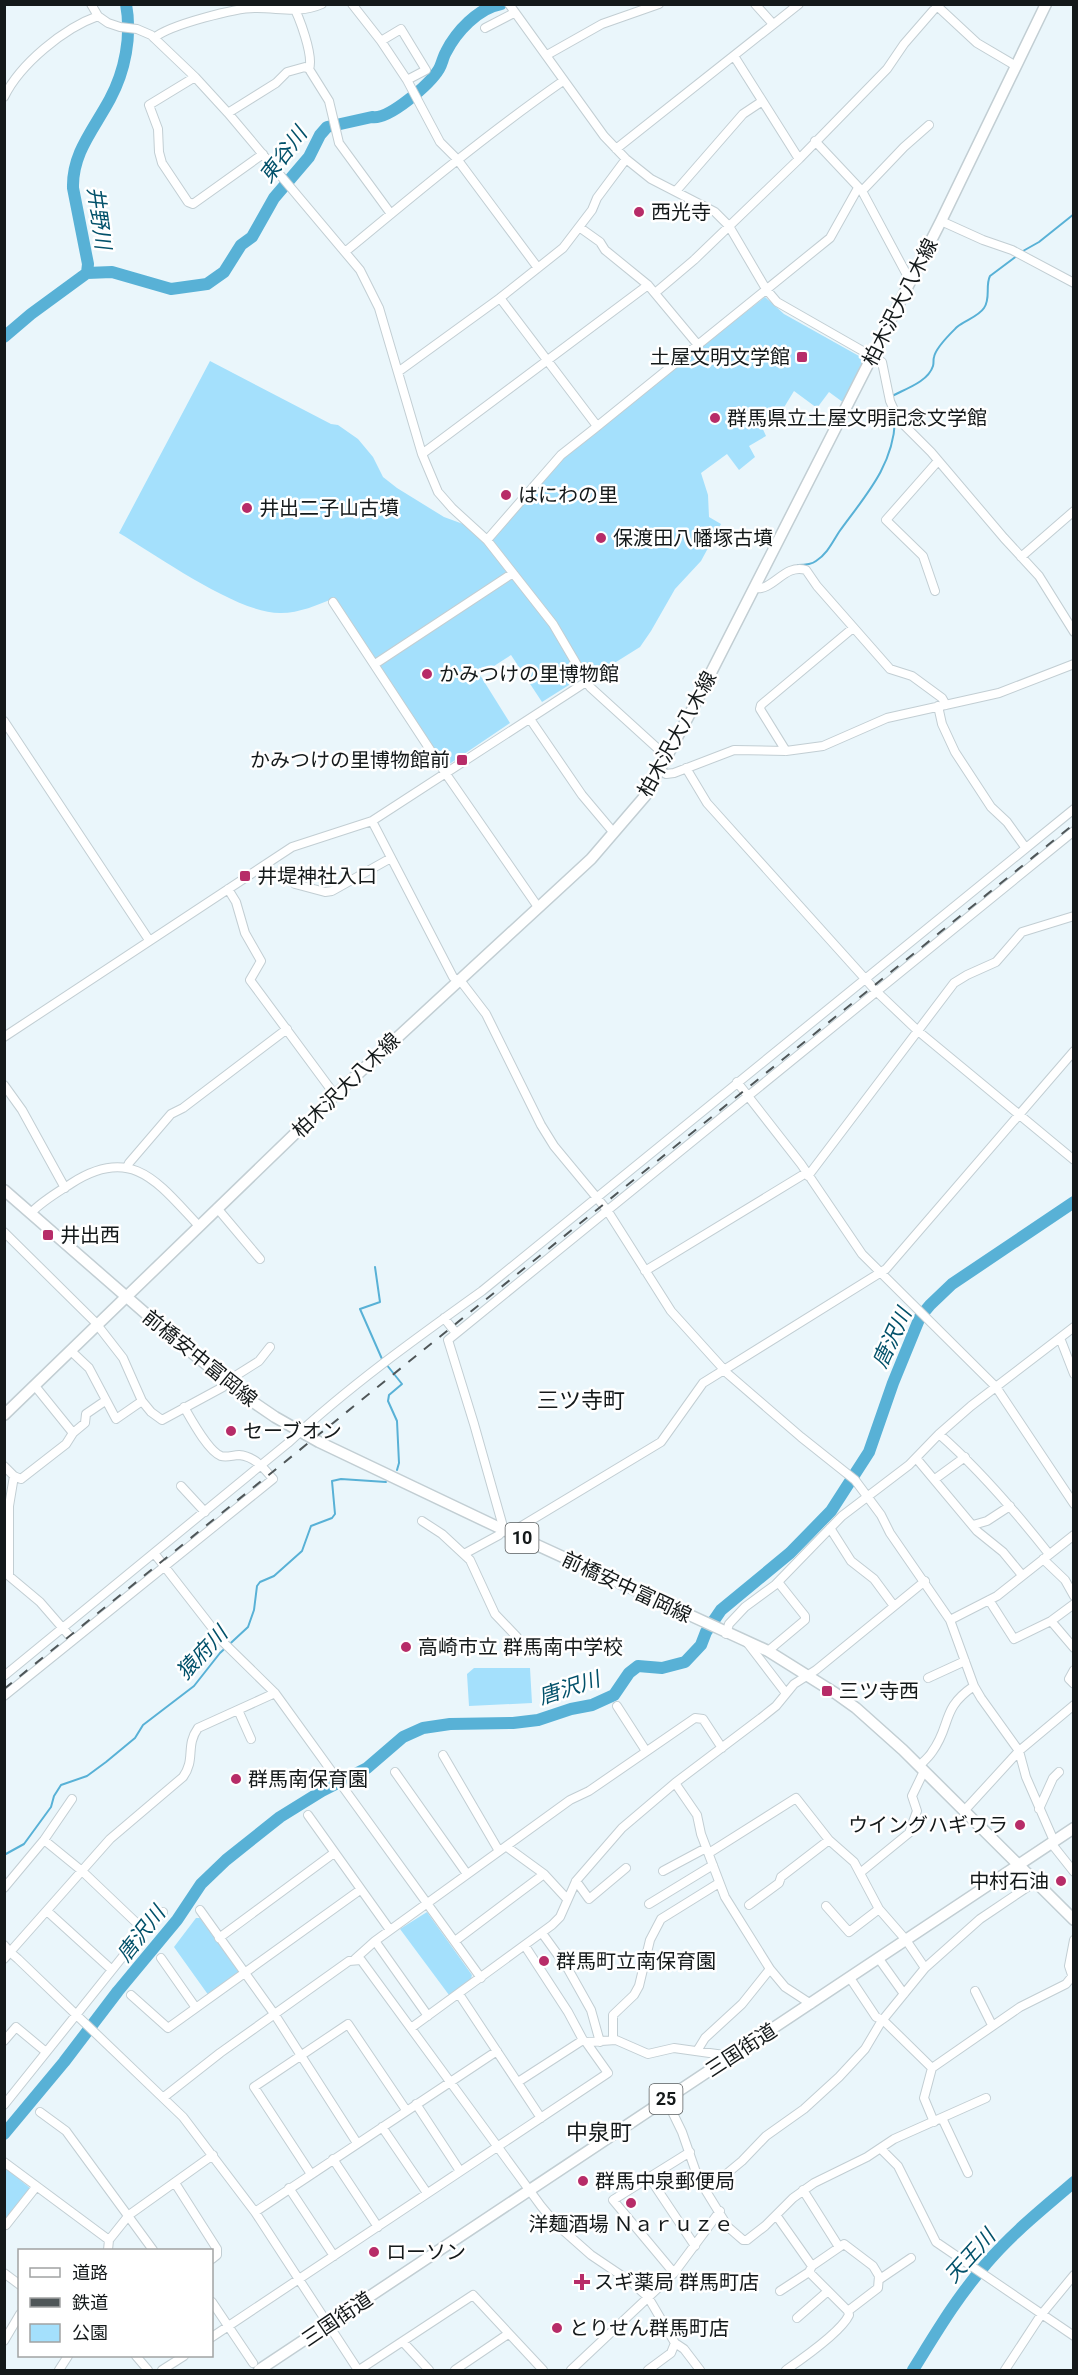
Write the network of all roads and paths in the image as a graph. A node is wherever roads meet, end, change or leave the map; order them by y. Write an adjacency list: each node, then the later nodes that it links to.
1 (91, 4): 11 (street)
2 (322, 4): 9 (street)
3 (352, 4): 15 (street)
4 (659, 4): 16 (street)
5 (755, 4): 12 (street)
6 (799, 4): 12 (street)
7 (1046, 4): 18 (main road, 柏木沢大八木線)
8 (936, 5): 18 (street); 27 (street)
9 (294, 8): 14 (street); 19 (street)
10 (512, 8): 13 (street); 16 (street)
11 (98, 16): 14 (street); 23 (street)
12 (773, 24): 17 (street)
13 (485, 28)
14 (154, 38): 20 (street)
15 (381, 41): 21 (street); 21 (street)
16 (547, 56): 22 (street)
17 (734, 56): 24 (street); 28 (street)
18 (1016, 66): 36 (main road, 柏木沢大八木線)
19 (309, 69): 25 (street); 35 (street)
20 (195, 77): 25 (street); 29 (street)
21 (407, 80): 30 (street)
22 (563, 81): 28 (street); 30 (street)
23 (4, 97)
24 (761, 102): 32 (street); 34 (street)
25 (228, 112): 29 (street)
26 (929, 125): 33 (street)
27 (815, 141): 32 (street); 33 (street)
28 (616, 149): 31 (street)
29 (263, 154): 39 (street)
30 (457, 159): 35 (street); 40 (street)
31 (626, 159): 34 (street); 38 (street)
32 (799, 159): 37 (street)
33 (860, 190): 41 (street); 44 (street)
34 (675, 192): 37 (street)
35 (391, 214): 39 (street)
36 (941, 221): 41 (main road, 柏木沢大八木線); 42 (street)
37 (729, 226): 44 (street); 45 (street)
38 (579, 227): 40 (street); 43 (street)
39 (345, 252): 50 (street)
40 (538, 268): 46 (street)
41 (912, 277): 48 (main road, 柏木沢大八木線)
42 (1074, 283)
43 (648, 285): 45 (street); 49 (street)
44 (766, 289): 47 (street); 48 (street)
45 (655, 293): 47 (street)
46 (500, 298): 49 (street); 50 (street)
47 (698, 345): 51 (street)
48 (872, 356): 53 (street); 58 (main road, 柏木沢大八木線)
49 (548, 361): 51 (street); 52 (street)
50 (398, 372): 52 (street)
51 (597, 426): 55 (street)
52 (422, 454): 55 (street)
53 (938, 461): 56 (street); 59 (street)
54 (1074, 511): 56 (street)
55 (487, 540): 57 (street)
56 (1021, 557): 62 (street)
57 (513, 573): 63 (street); 65 (street)
58 (754, 588): 61 (street); 70 (main road, 柏木沢大八木線)
59 (936, 591)
60 (333, 602): 63 (street)
61 (853, 628): 66 (street); 69 (street)
62 (1074, 632)
63 (375, 664): 73 (street)
64 (1074, 664): 66 (street)
65 (586, 682): 67 (street); 70 (street)
66 (942, 706): 69 (street); 78 (street)
67 (530, 720): 73 (street); 77 (street)
68 (4, 722): 84 (street)
69 (786, 751): 71 (street)
70 (668, 757): 72 (main road, 柏木沢大八木線)
71 (686, 768): 72 (street); 85 (street)
72 (660, 770): 77 (main road, 柏木沢大八木線)
73 (446, 774): 75 (street); 82 (street)
74 (1074, 809): 78 (street)
75 (372, 821): 79 (street); 81 (street)
76 (1074, 831): 87 (street)
77 (614, 833): 82 (main road, 柏木沢大八木線)
78 (1025, 847): 85 (street)
79 (391, 858): 80 (street); 86 (street)
80 (295, 884)
81 (228, 889): 84 (street); 88 (street)
82 (538, 907): 86 (main road, 柏木沢大八木線)
83 (1074, 916): 89 (street)
84 (150, 940): 90 (street)
85 (865, 979): 87 (street); 92 (street)
86 (458, 980): 94 (main road, 柏木沢大八木線); 102 (street)
87 (876, 992): 89 (street); 95 (street)
88 (287, 1029): 94 (street); 98 (street)
89 (918, 1031): 96 (street); 99 (street)
90 (4, 1037)
91 (1074, 1051): 96 (street)
92 (737, 1082): 95 (street); 102 (street)
93 (4, 1085): 100 (street)
94 (335, 1095): 103 (main road, 柏木沢大八木線)
95 (748, 1096): 99 (street); 104 (street)
96 (1018, 1114): 97 (street); 110 (street)
97 (1074, 1160)
98 (127, 1168): 100 (street); 106 (street)
99 (807, 1175): 109 (street); 110 (street)
100 (65, 1188): 105 (street)
101 (4, 1190): 105 (main road, 前橋安中富岡線 / 10)
102 (596, 1196): 104 (street); 112 (street)
103 (217, 1208): 106 (main road, 柏木沢大八木線); 108 (street)
104 (607, 1210): 109 (street); 115 (street)
105 (31, 1213): 111 (main road, 前橋安中富岡線 / 10)
106 (199, 1226): 111 (main road, 柏木沢大八木線)
107 (4, 1232): 113 (street)
108 (260, 1260)
109 (645, 1271): 119 (street)
110 (882, 1272): 119 (street); 123 (street)
111 (127, 1298): 113 (main road, 柏木沢大八木線); 121 (main road, 前橋安中富岡線 / 10)
112 (444, 1318): 115 (street); 128 (street)
113 (98, 1326): 118 (main road, 柏木沢大八木線); 125 (street)
114 (1074, 1327): 116 (street)
115 (456, 1333): 145 (street)
116 (1060, 1338): 120 (street); 123 (street)
117 (270, 1347): 121 (street)
118 (71, 1351): 122 (main road, 柏木沢大八木線); 124 (street)
119 (724, 1370): 138 (street); 145 (street)
120 (1074, 1374)
121 (228, 1381): 126 (street); 128 (main road, 前橋安中富岡線 / 10)
122 (35, 1386): 127 (main road, 柏木沢大八木線); 129 (street)
123 (996, 1387): 130 (street); 139 (street)
124 (105, 1401): 125 (street); 129 (street)
125 (142, 1401): 126 (street)
126 (184, 1407): 133 (street)
127 (4, 1415)
128 (300, 1432): 133 (street); 145 (main road, 前橋安中富岡線 / 10)
129 (73, 1433): 135 (street)
130 (939, 1434): 131 (street); 132 (street)
131 (965, 1457): 136 (street); 140 (street)
132 (916, 1458): 136 (street); 138 (street)
133 (262, 1465): 141 (street); 150 (street)
134 (4, 1466): 135 (street)
135 (14, 1476): 160 (street)
136 (935, 1479): 143 (street)
137 (181, 1486): 141 (street)
138 (868, 1496): 144 (street); 152 (street)
139 (1074, 1504)
140 (1010, 1506): 143 (street); 149 (street)
141 (205, 1512): 147 (street)
142 (422, 1521): 148 (street)
143 (973, 1525): 151 (street)
144 (830, 1528): 153 (street); 157 (street)
145 (507, 1531): 148 (street); 161 (main road, 前橋安中富岡線 / 10)
146 (1074, 1535): 149 (street)
147 (154, 1553): 150 (street); 160 (street)
148 (465, 1554): 165 (street)
149 (1046, 1556): 151 (street); 154 (street)
150 (165, 1566): 162 (street); 175 (street)
151 (1022, 1575): 155 (street)
152 (925, 1581): 157 (street); 158 (street)
153 (778, 1582): 161 (street); 166 (street)
154 (1074, 1596)
155 (989, 1600): 158 (street); 159 (street)
156 (1074, 1604): 159 (street)
157 (894, 1606): 169 (street)
158 (950, 1620): 167 (street)
159 (1051, 1621): 164 (street)
160 (63, 1628): 162 (street); 170 (street)
161 (726, 1634): 163 (main road, 前橋安中富岡線 / 10)
162 (73, 1640): 176 (street)
163 (746, 1641): 166 (main road, 前橋安中富岡線 / 10); 174 (street)
164 (1074, 1648)
165 (525, 1650)
166 (768, 1651): 169 (main road, 前橋安中富岡線 / 10)
167 (964, 1661): 171 (street); 173 (street)
168 (1074, 1670): 172 (street)
169 (808, 1675): 174 (street); 185 (main road, 前橋安中富岡線 / 10)
170 (4, 1676)
171 (928, 1678)
172 (1074, 1684)
173 (974, 1686): 183 (street); 185 (street)
174 (786, 1692): 181 (street)
175 (275, 1693): 179 (street); 215 (street)
176 (4, 1696)
177 (1074, 1705): 183 (street)
178 (617, 1706): 182 (street)
179 (238, 1710): 180 (street); 203 (street)
180 (251, 1739)
181 (722, 1748): 182 (street); 188 (street)
182 (646, 1751): 197 (street)
183 (1019, 1751): 190 (street); 191 (street)
184 (443, 1755): 197 (street)
185 (922, 1768): 191 (main road, 前橋安中富岡線 / 10); 206 (street)
186 (395, 1772): 207 (street)
187 (1059, 1772): 190 (street)
188 (675, 1783): 198 (street); 209 (street)
189 (72, 1799): 194 (street)
190 (1039, 1809): 196 (street)
191 (964, 1811): 201 (main road, 前橋安中富岡線 / 10)
192 (308, 1815): 199 (street)
193 (1074, 1828): 196 (main road, 三国街道 / 25)
194 (44, 1840): 203 (street); 212 (street)
195 (829, 1840): 198 (street); 206 (street); 217 (street)
196 (1052, 1843): 201 (main road, 三国街道 / 25); 205 (street)
197 (503, 1849): 207 (street); 208 (street)
198 (708, 1851): 200 (street); 204 (street)
199 (334, 1853): 213 (street); 227 (street)
200 (713, 1865): 211 (street); 216 (street)
201 (1019, 1866): 210 (main road, 前橋安中富岡線 / 10); 228 (main road, 三国街道 / 25)
202 (626, 1868): 209 (street)
203 (82, 1871): 221 (street); 224 (street)
204 (663, 1871)
205 (1074, 1872)
206 (860, 1873): 219 (street)
207 (467, 1874): 215 (street)
208 (544, 1874): 214 (street); 231 (street)
209 (576, 1881): 214 (street)
210 (1035, 1882): 223 (main road, 前橋安中富岡線 / 10); 237 (street)
211 (719, 1883): 238 (street); 256 (street)
212 (4, 1888)
213 (360, 1890): 225 (street); 240 (street)
214 (567, 1899): 226 (street)
215 (427, 1904): 225 (street); 231 (street)
216 (650, 1904)
217 (748, 1905)
218 (826, 1906): 219 (street)
219 (879, 1909): 228 (street)
220 (200, 1910): 227 (street)
221 (47, 1911): 233 (street); 239 (street)
222 (163, 1912): 224 (street)
223 (1074, 1920)
224 (144, 1930): 239 (street)
225 (390, 1930): 230 (street)
226 (542, 1933): 232 (street); 259 (street)
227 (219, 1938): 240 (street)
228 (906, 1940): 236 (main road, 三国街道 / 25); 237 (street)
229 (1074, 1940): 241 (street)
230 (375, 1941): 235 (street); 252 (street)
231 (455, 1941): 242 (street)
232 (525, 1946): 242 (street); 258 (street)
233 (6, 1952): 250 (street)
234 (161, 1958): 249 (street)
235 (355, 1959): 251 (street); 255 (street)
236 (879, 1959): 243 (main road, 三国街道 / 25); 246 (street)
237 (925, 1968): 246 (street)
238 (770, 1969): 248 (street); 261 (street)
239 (112, 1970): 250 (street)
240 (245, 1974): 249 (street); 251 (street)
241 (1073, 1975): 254 (street)
242 (481, 1978): 245 (street)
243 (850, 1978): 248 (main road, 三国街道 / 25); 253 (street)
244 (975, 1991): 254 (street)
245 (459, 1994): 252 (street); 260 (street)
246 (904, 1994): 253 (street)
247 (131, 1995): 249 (street)
248 (811, 2004): 264 (main road, 三国街道 / 25)
249 (196, 2008)
250 (78, 2014): 262 (street); 268 (street)
251 (275, 2015): 263 (street); 268 (street)
252 (428, 2016): 255 (street)
253 (883, 2020): 265 (street); 292 (street)
254 (992, 2025): 265 (street)
255 (411, 2028): 266 (street)
256 (613, 2040): 259 (street); 261 (street)
257 (4, 2041): 262 (street)
258 (584, 2041): 259 (street); 267 (street); 275 (street)
259 (600, 2042)
260 (496, 2051): 266 (street); 267 (street)
261 (697, 2051): 264 (street)
262 (46, 2052): 272 (street)
263 (301, 2055): 273 (street); 278 (street); 287 (street)
264 (731, 2056): 270 (main road, 三国街道 / 25)
265 (932, 2068): 276 (street)
266 (450, 2082): 271 (street); 279 (street)
267 (518, 2082): 275 (street)
268 (164, 2097): 282 (street)
269 (986, 2098): 276 (street)
270 (666, 2099): 281 (street); 294 (main road, 三国街道 / 25)
271 (416, 2104): 273 (street); 285 (street)
272 (4, 2105)
273 (406, 2110): 277 (street)
274 (40, 2112): 298 (street)
275 (541, 2118): 279 (street)
276 (938, 2120): 280 (street); 286 (street)
277 (382, 2127): 278 (street); 295 (street)
278 (357, 2143): 283 (street)
279 (498, 2148): 285 (street); 294 (street)
280 (881, 2149): 293 (street); 322 (street)
281 (690, 2152): 288 (street); 292 (street)
282 (213, 2155): 289 (street); 297 (street)
283 (333, 2159): 287 (street); 301 (street)
284 (4, 2162): 290 (street)
285 (460, 2171): 295 (street)
286 (968, 2173)
287 (311, 2174): 291 (street)
288 (649, 2177): 303 (street); 312 (street)
289 (175, 2183): 298 (street); 308 (street)
290 (36, 2187): 300 (street); 302 (street)
291 (289, 2188): 297 (street); 307 (street)
292 (707, 2190): 296 (street)
293 (803, 2190): 299 (street); 304 (street)
294 (528, 2191): 319 (street); 325 (main road, 三国街道 / 25)
295 (427, 2193): 301 (street)
296 (720, 2211): 299 (street); 303 (street)
297 (255, 2212): 315 (street)
298 (129, 2215): 302 (street); 306 (street)
299 (776, 2215): 310 (street)
300 (4, 2224)
301 (378, 2227): 307 (street)
302 (109, 2240): 305 (street)
303 (695, 2246): 312 (street)
304 (839, 2247): 310 (street); 314 (street)
305 (108, 2249)
306 (152, 2249)
307 (334, 2256): 315 (street)
308 (213, 2258)
309 (911, 2258): 314 (street)
310 (810, 2269): 317 (street); 318 (street)
311 (4, 2273): 316 (street)
312 (674, 2273): 319 (street)
313 (1074, 2275): 322 (street)
314 (880, 2279): 321 (street)
315 (299, 2280): 325 (street); 326 (street)
316 (18, 2284)
317 (780, 2290)
318 (828, 2291): 321 (street); 324 (street)
319 (648, 2297): 332 (street); 345 (street)
320 (213, 2303): 326 (street)
321 (848, 2311): 337 (street)
322 (1041, 2315): 329 (street); 349 (street)
323 (18, 2317): 330 (street)
324 (797, 2318)
325 (328, 2325): 336 (main road, 三国街道 / 25); 341 (street)
326 (229, 2326): 328 (street); 336 (street)
327 (508, 2334): 331 (street); 343 (street); 344 (street)
328 (213, 2336)
329 (1074, 2336)
330 (4, 2341)
331 (403, 2342): 341 (street); 342 (street)
332 (675, 2343): 346 (street); 347 (street)
333 (67, 2357): 338 (street)
334 (138, 2357): 339 (street)
335 (181, 2357): 340 (street)
336 (256, 2367)
337 (797, 2367): 348 (street)
338 (59, 2370)
339 (148, 2370)
340 (162, 2370)
341 (358, 2370)
342 (429, 2370)
343 (455, 2370)
344 (543, 2370)
345 (571, 2370)
346 (648, 2370)
347 (700, 2370)
348 (786, 2370)
349 (1005, 2370)

